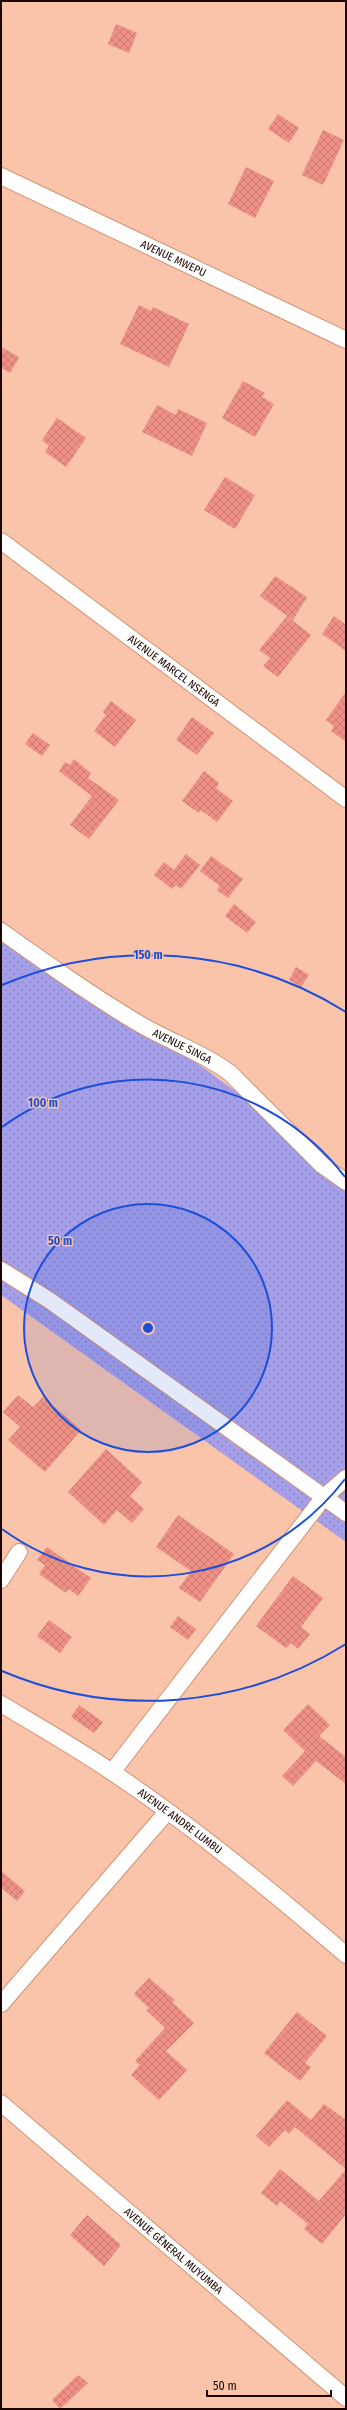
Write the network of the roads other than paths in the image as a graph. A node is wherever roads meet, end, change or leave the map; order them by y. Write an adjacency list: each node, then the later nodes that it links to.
1 (1, 176): 2 (street, AVENUE MWEPU)
2 (346, 340)
3 (1, 541): 4 (street, AVENUE MARCEL NSENGA)
4 (346, 799)
5 (1, 931): 6 (street, AVENUE SINGA)
6 (346, 1182)
7 (1, 1270): 9 (street)
8 (346, 1478): 9 (street)
9 (324, 1497): 10 (street); 14 (street)
10 (346, 1514)
11 (19, 1552): 12 (street)
12 (1, 1580)
13 (1, 1704): 14 (street, AVENUE ANDRE LUMBU)
14 (112, 1772): 15 (street, AVENUE ANDRE LUMBU)
15 (167, 1812): 16 (street, AVENUE ANDRE LUMBU); 17 (street)
16 (346, 1955)
17 (1, 2004)
18 (1, 2103): 19 (street, AVENUE GÉNERAL MUYUMBA)
19 (346, 2398)

